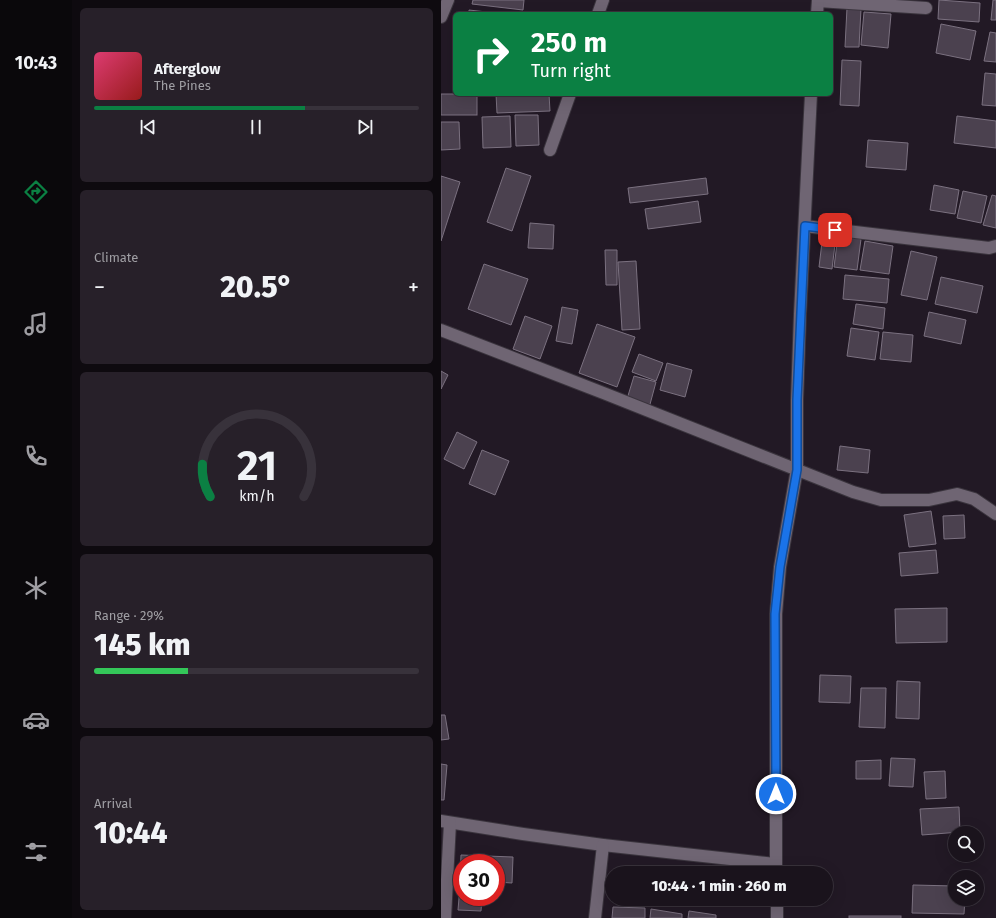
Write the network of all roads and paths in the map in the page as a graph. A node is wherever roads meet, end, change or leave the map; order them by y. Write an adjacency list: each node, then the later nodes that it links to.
1 (447, 0): 7 (street)
2 (603, 0): 5 (street)
3 (818, 0): 4 (street); 6 (street)
4 (926, 8)
5 (599, 12)
6 (817, 12)
7 (441, 17)
8 (569, 96): 10 (street)
9 (811, 96): 11 (street)
10 (550, 150)
11 (805, 226): 12 (street); 14 (street)
12 (996, 246)
13 (441, 330): 14 (street)
14 (797, 470): 15 (street); 19 (street)
15 (996, 514)
16 (446, 822): 17 (street); 21 (street)
17 (603, 845): 18 (street); 22 (street)
18 (760, 866)
19 (775, 866)
20 (777, 906): 23 (street)
21 (445, 918)
22 (595, 918)
23 (777, 918)

